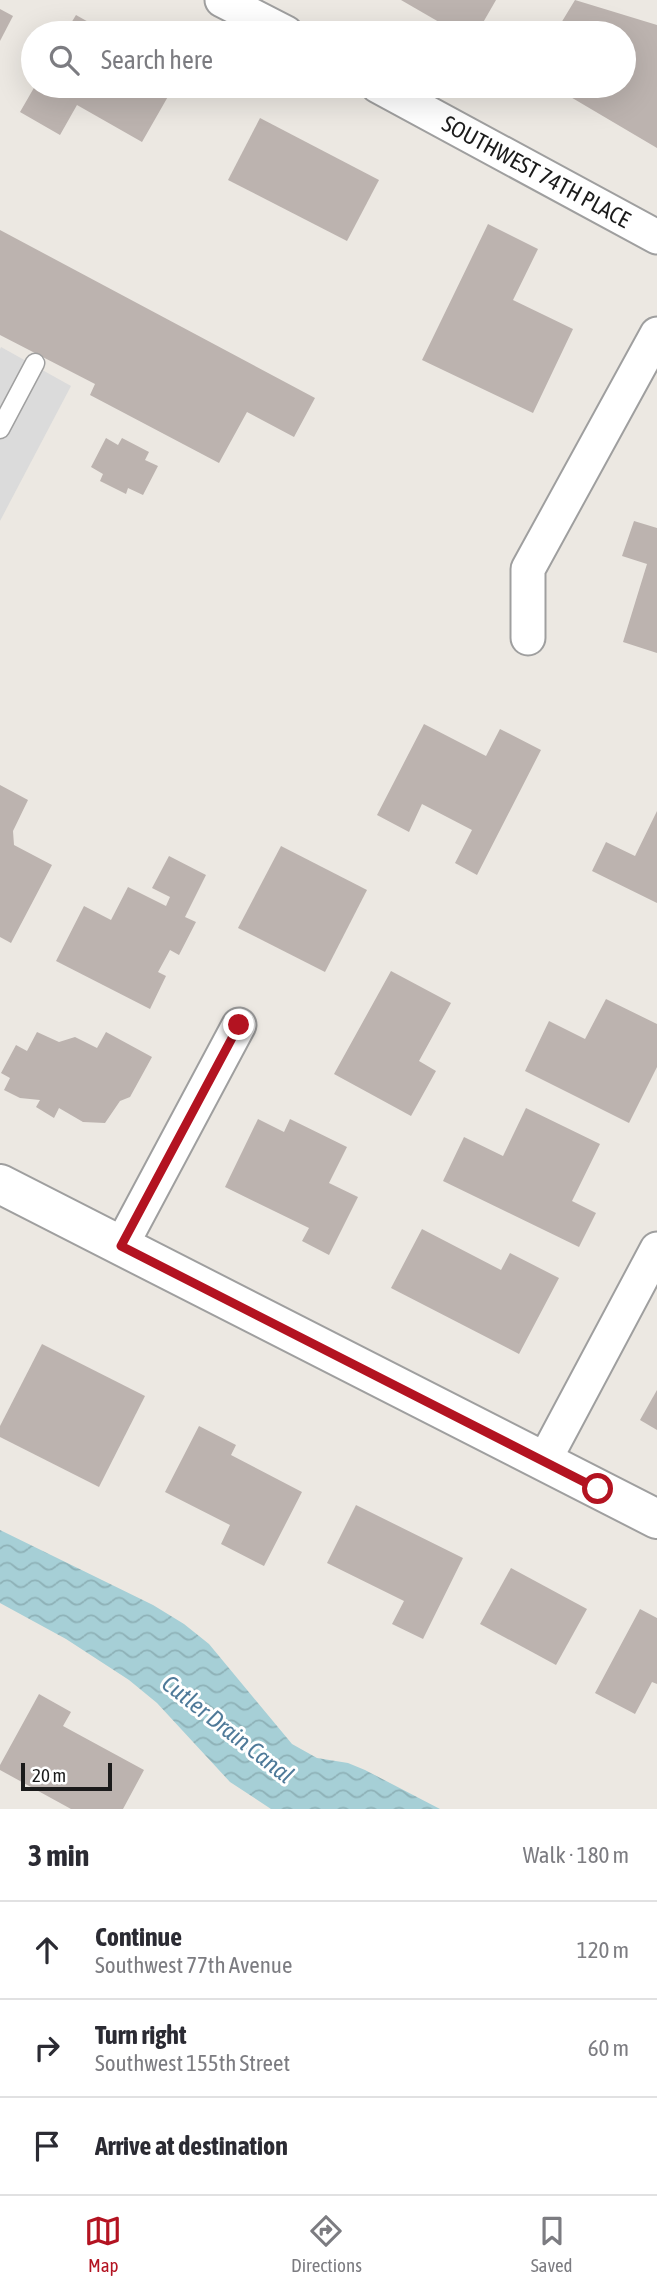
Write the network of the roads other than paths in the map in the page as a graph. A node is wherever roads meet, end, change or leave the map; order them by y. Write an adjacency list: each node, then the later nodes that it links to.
1 (222, 0): 2 (street)
2 (263, 21)
3 (400, 98): 4 (street, SOUTHWEST 74TH PLACE)
4 (657, 237)
5 (657, 334): 8 (street)
6 (35, 363): 7 (lane)
7 (0, 429)
8 (528, 638)
9 (239, 1025): 11 (street)
10 (0, 1184): 11 (street)
11 (121, 1246): 13 (street)
12 (657, 1249): 13 (street)
13 (544, 1461): 14 (street)
14 (657, 1519)

